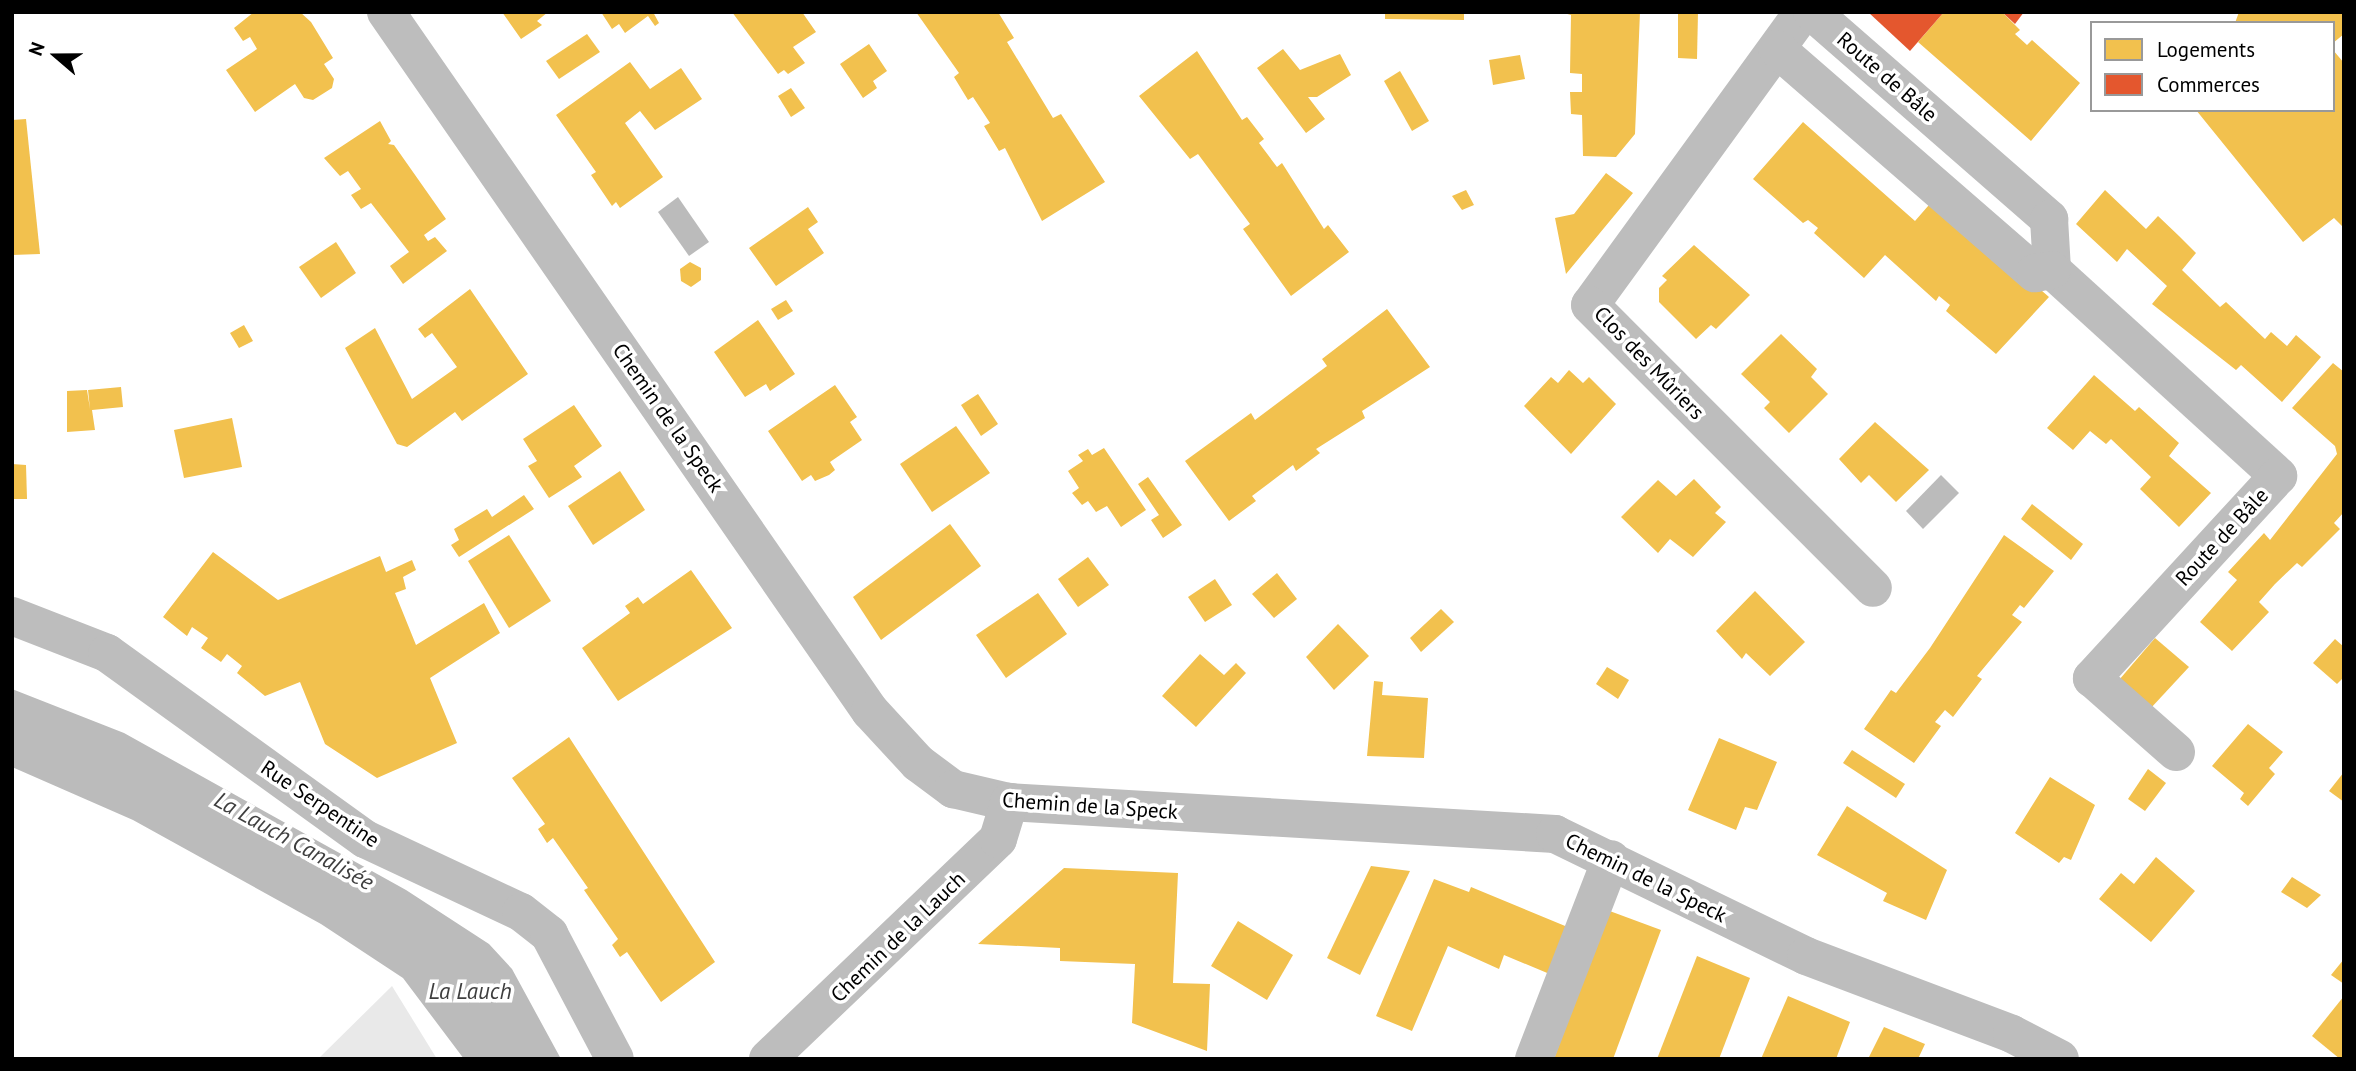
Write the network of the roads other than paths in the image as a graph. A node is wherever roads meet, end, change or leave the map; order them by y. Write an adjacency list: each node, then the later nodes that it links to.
1 (386, 12): 9 (street, Chemin de la Speck)
2 (1803, 12): 4 (street, Clos des Mûriers)
3 (1812, 12): 5 (street, Route de Bâle)
4 (1777, 49): 5 (street, Route de Bâle); 6 (street, Clos des Mûriers)
5 (2052, 270): 8 (street, Route de Bâle)
6 (1873, 588)
7 (12, 616): 11 (street, Rue Serpentine)
8 (2176, 752)
9 (1009, 802): 10 (street, Chemin de la Speck); 12 (street, Chemin de la Lauch)
10 (1611, 859): 13 (street); 14 (street, Chemin de la Speck)
11 (615, 1059)
12 (768, 1059)
13 (1534, 1059)
14 (2060, 1059)

